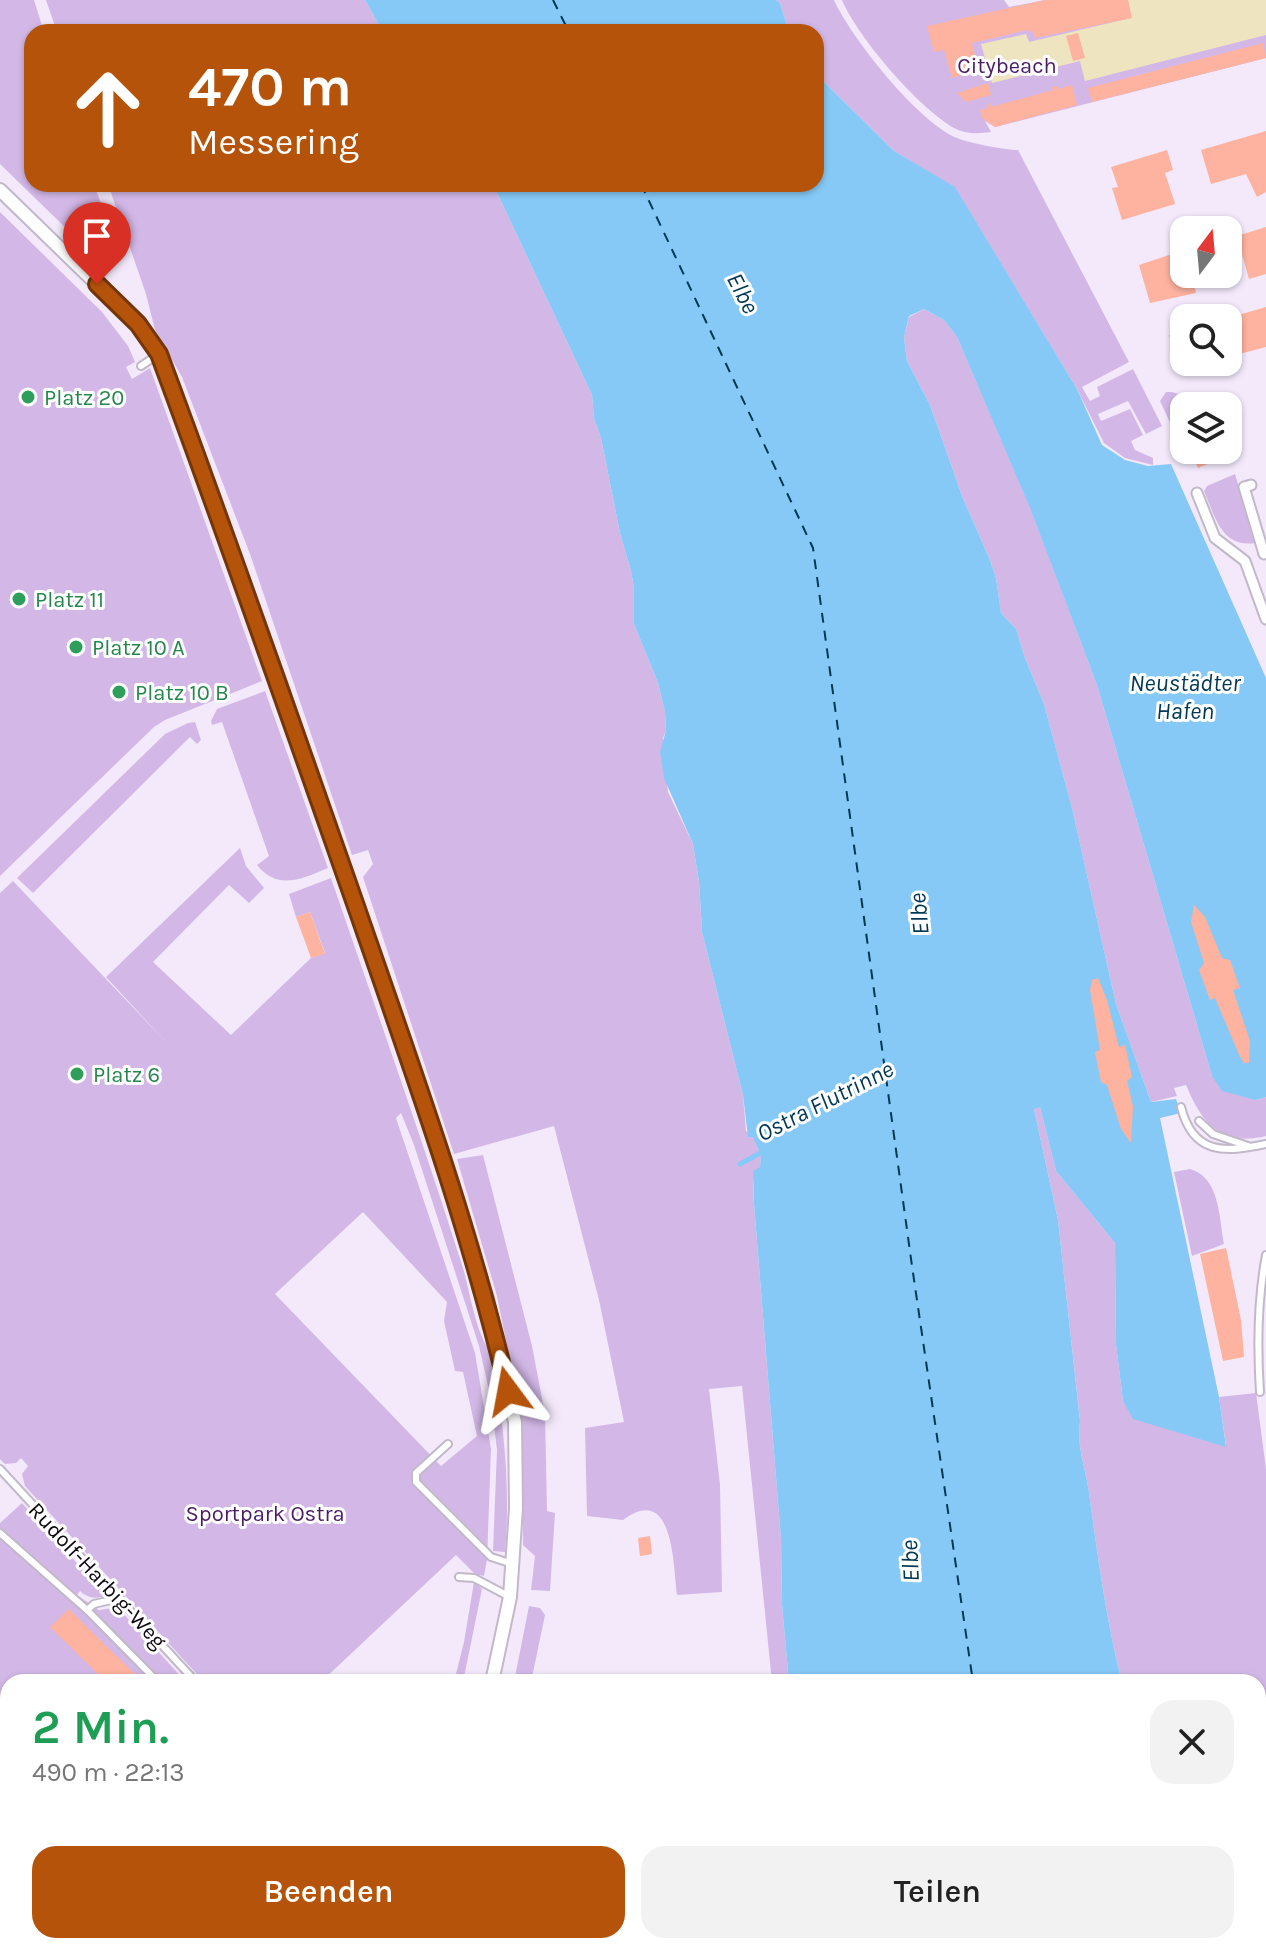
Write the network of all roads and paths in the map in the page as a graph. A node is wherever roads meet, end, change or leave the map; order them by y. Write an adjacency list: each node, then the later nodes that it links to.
1 (0, 190): 2 (street)
2 (159, 354): 3 (lane); 18 (street)
3 (141, 366)
4 (1251, 485): 6 (street)
5 (1197, 493): 7 (street)
6 (1265, 554): 7 (street)
7 (1245, 561): 8 (street)
8 (1266, 619)
9 (1181, 1107): 12 (lane)
10 (1199, 1121): 12 (lane)
11 (1266, 1144): 12 (lane)
12 (1252, 1147)
13 (1266, 1255): 14 (lane)
14 (1260, 1392)
15 (448, 1444): 18 (lane)
16 (0, 1469): 21 (lane, Rudolf-Harbig-Weg)
17 (0, 1533): 22 (lane)
18 (513, 1564): 20 (street)
19 (459, 1577): 20 (lane)
20 (510, 1597): 25 (street)
21 (120, 1598): 22 (lane); 24 (lane, Rudolf-Harbig-Weg)
22 (87, 1610): 23 (lane)
23 (150, 1674)
24 (189, 1674)
25 (494, 1674)

